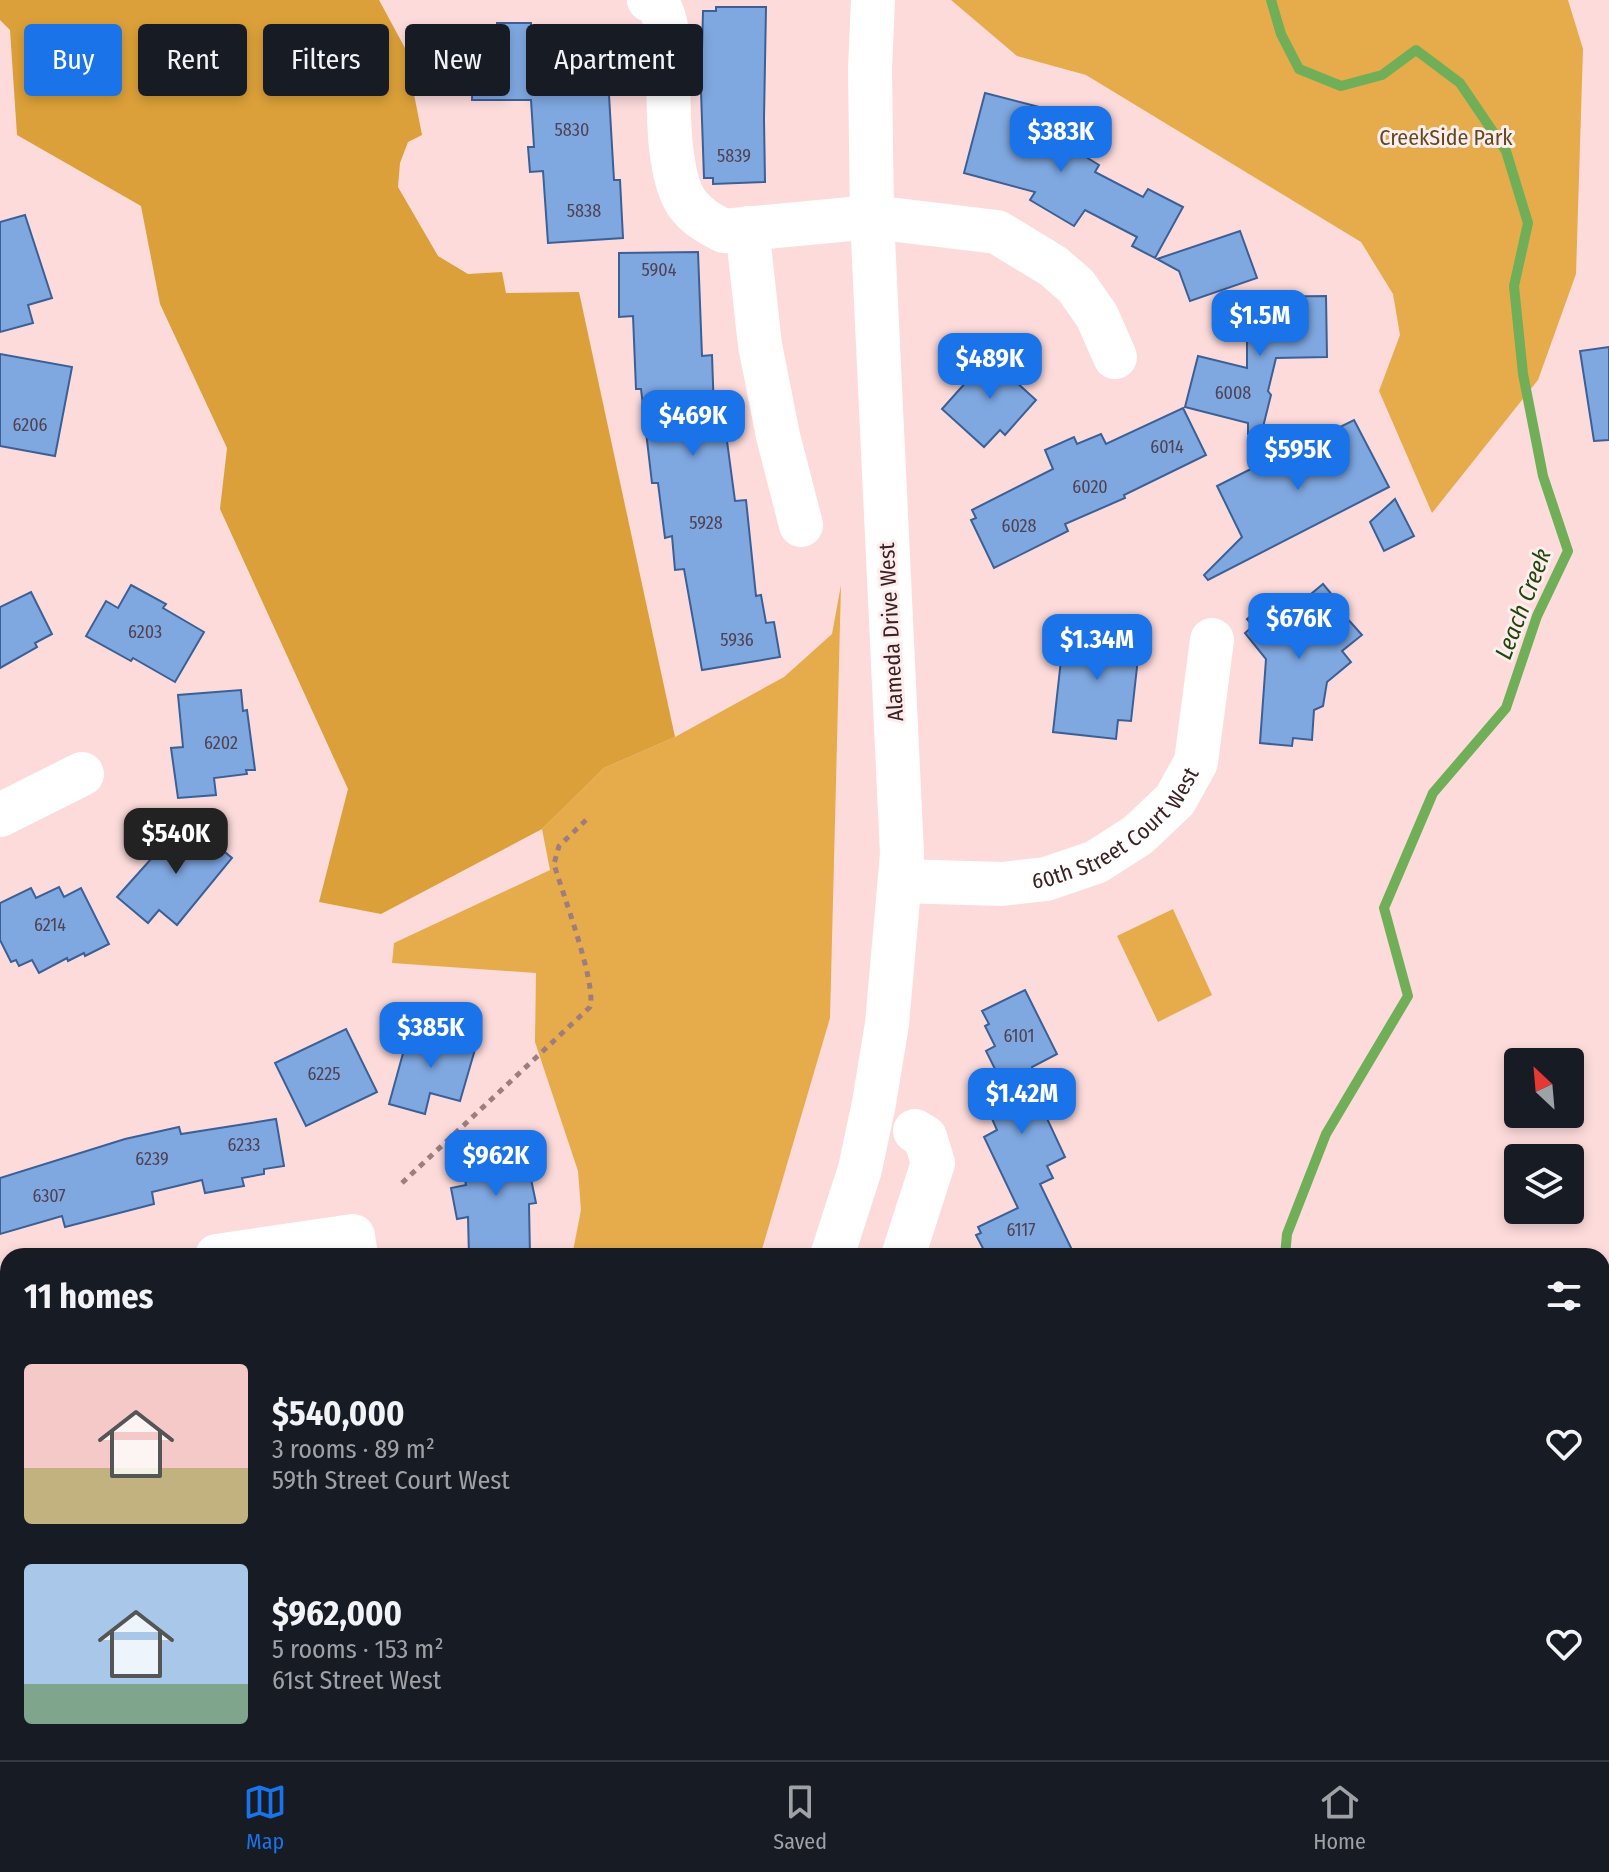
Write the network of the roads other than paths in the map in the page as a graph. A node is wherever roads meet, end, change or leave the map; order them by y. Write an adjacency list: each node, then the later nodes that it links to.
1 (649, 0): 4 (street)
2 (873, 0): 3 (street, Alameda Drive West)
3 (872, 217): 4 (street); 5 (street); 10 (street, Alameda Drive West)
4 (747, 228): 6 (street)
5 (1115, 357)
6 (801, 525)
7 (1212, 640): 10 (street, 60th Street Court West)
8 (82, 774): 9 (street)
9 (0, 815)
10 (900, 881): 14 (street, Alameda Drive West)
11 (915, 1131): 15 (street)
12 (354, 1246): 13 (street)
13 (327, 1248)
14 (835, 1248)
15 (906, 1248)

